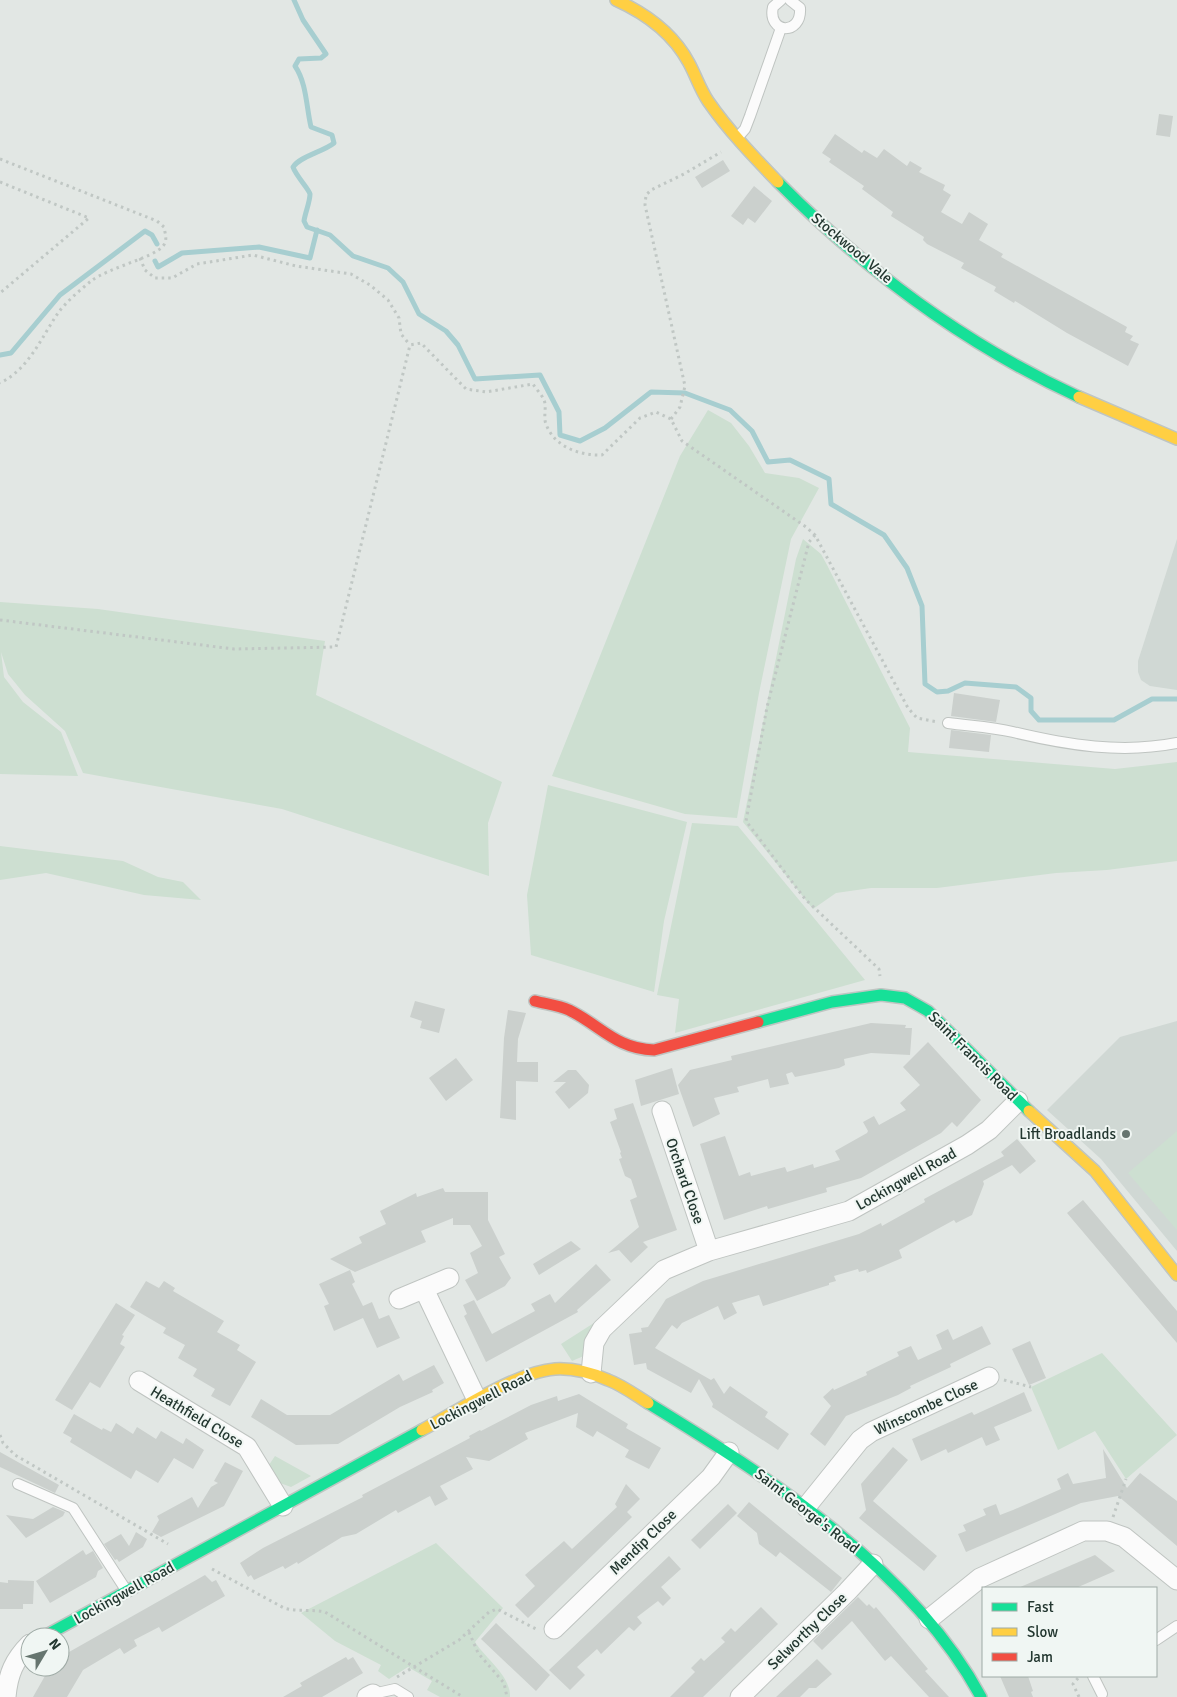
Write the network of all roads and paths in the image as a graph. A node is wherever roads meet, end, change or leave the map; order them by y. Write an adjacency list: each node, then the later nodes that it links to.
1 (616, 0): 4 (street, Stockwood Vale)
2 (781, 0): 5 (lane)
3 (790, 0): 5 (lane)
4 (634, 4): 6 (street, Stockwood Vale)
5 (781, 28): 6 (lane)
6 (738, 137): 13 (path); 14 (street, Stockwood Vale)
7 (0, 159): 9 (path)
8 (0, 182): 10 (path)
9 (140, 258): 11 (path); 12 (path)
10 (0, 294)
11 (410, 345): 13 (path); 16 (path)
12 (0, 383)
13 (671, 419): 15 (path)
14 (1177, 439)
15 (815, 536): 17 (path); 19 (path)
16 (0, 620)
17 (948, 723): 18 (lane)
18 (1177, 743)
19 (881, 995): 20 (street, Saint Francis Road); 21 (street, Saint Francis Road)
20 (535, 1001)
21 (1018, 1102): 23 (street, Lockingwell Road); 24 (street, Saint Francis Road)
22 (662, 1111): 23 (street, Orchard Close)
23 (709, 1251): 28 (street, Lockingwell Road)
24 (1177, 1275)
25 (448, 1278): 26 (street)
26 (424, 1289): 27 (street); 32 (street)
27 (398, 1299)
28 (591, 1373): 32 (street, Lockingwell Road); 34 (street, Saint George's Road)
29 (989, 1377): 31 (path); 38 (street, Winscombe Close)
30 (139, 1381): 37 (street, Heathfield Close)
31 (1031, 1387)
32 (476, 1400): 37 (street, Lockingwell Road)
33 (0, 1435): 40 (path)
34 (729, 1452): 38 (street, Saint George's Road); 47 (street, Mendip Close)
35 (1126, 1480): 39 (path)
36 (18, 1484): 43 (lane)
37 (283, 1506): 40 (street, Lockingwell Road)
38 (806, 1507): 41 (street, Saint George's Road)
39 (1107, 1531): 42 (street); 44 (street)
40 (189, 1557): 43 (street, Lockingwell Road); 52 (path)
41 (873, 1564): 44 (street, Saint George's Road); 61 (street, Selworthy Close)
42 (1177, 1580)
43 (127, 1591): 46 (street, Lockingwell Road)
44 (929, 1620): 62 (street, Saint George's Road)
45 (1177, 1626): 49 (lane)
46 (61, 1627)
47 (554, 1629): 48 (path)
48 (469, 1632): 52 (path); 60 (path)
49 (1157, 1639)
50 (20, 1654): 51 (street)
51 (5, 1664): 57 (street)
52 (413, 1666): 56 (path); 59 (path)
53 (1079, 1677): 63 (path)
54 (1094, 1677): 55 (lane)
55 (1102, 1694)
56 (370, 1695): 58 (lane)
57 (6, 1697)
58 (408, 1697)
59 (463, 1697)
60 (507, 1697)
61 (740, 1697)
62 (981, 1697)
63 (1079, 1697)

